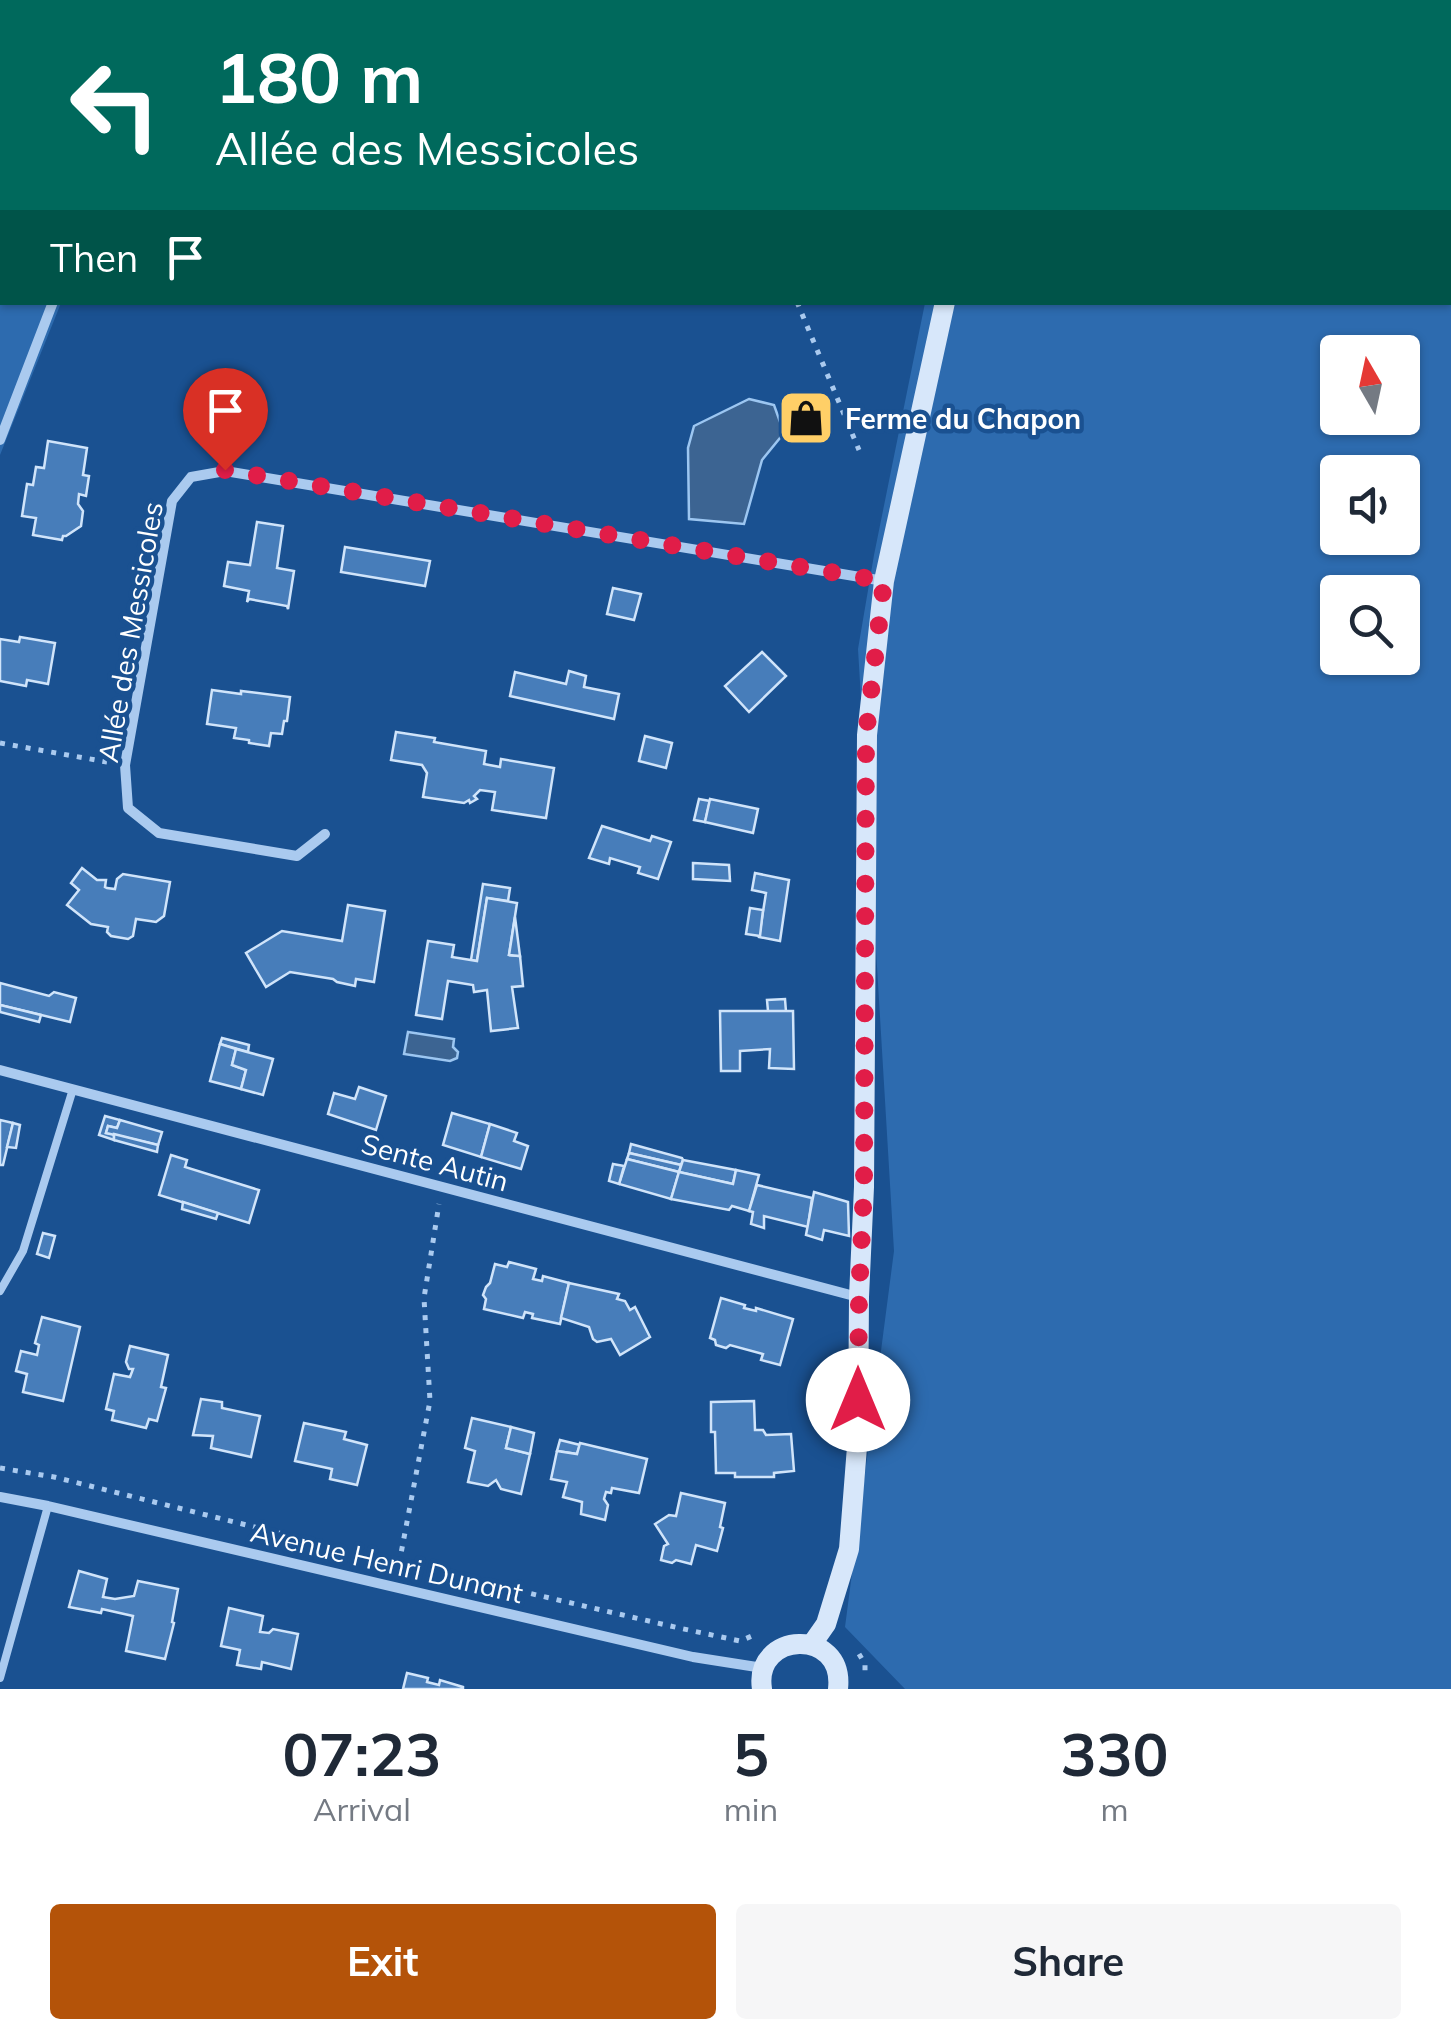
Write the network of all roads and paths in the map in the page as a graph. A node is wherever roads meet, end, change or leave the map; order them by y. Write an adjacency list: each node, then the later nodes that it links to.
1 (52, 305): 4 (street)
2 (797, 305): 5 (path)
3 (944, 305): 6 (street)
4 (0, 440)
5 (859, 450)
6 (884, 581): 8 (street, Allée des Messicoles); 14 (street)
7 (0, 743): 8 (path)
8 (125, 765): 9 (street, Allée des Messicoles)
9 (325, 834)
10 (0, 1070): 11 (street, Sente Autin)
11 (73, 1089): 12 (street, Sente Autin); 13 (lane)
12 (442, 1187): 14 (street, Sente Autin); 18 (path)
13 (0, 1290)
14 (859, 1297): 20 (street)
15 (0, 1468): 18 (path)
16 (0, 1498): 17 (street, Avenue Henri Dunant)
17 (48, 1506): 19 (street, Avenue Henri Dunant); 23 (lane)
18 (399, 1562): 19 (path); 21 (path)
19 (393, 1586): 24 (street, Avenue Henri Dunant)
20 (826, 1624): 22 (street); 26 (path)
21 (757, 1634)
22 (812, 1644): 24 (street); 25 (street)
23 (0, 1678)
24 (763, 1679)
25 (838, 1689)
26 (864, 1689)

